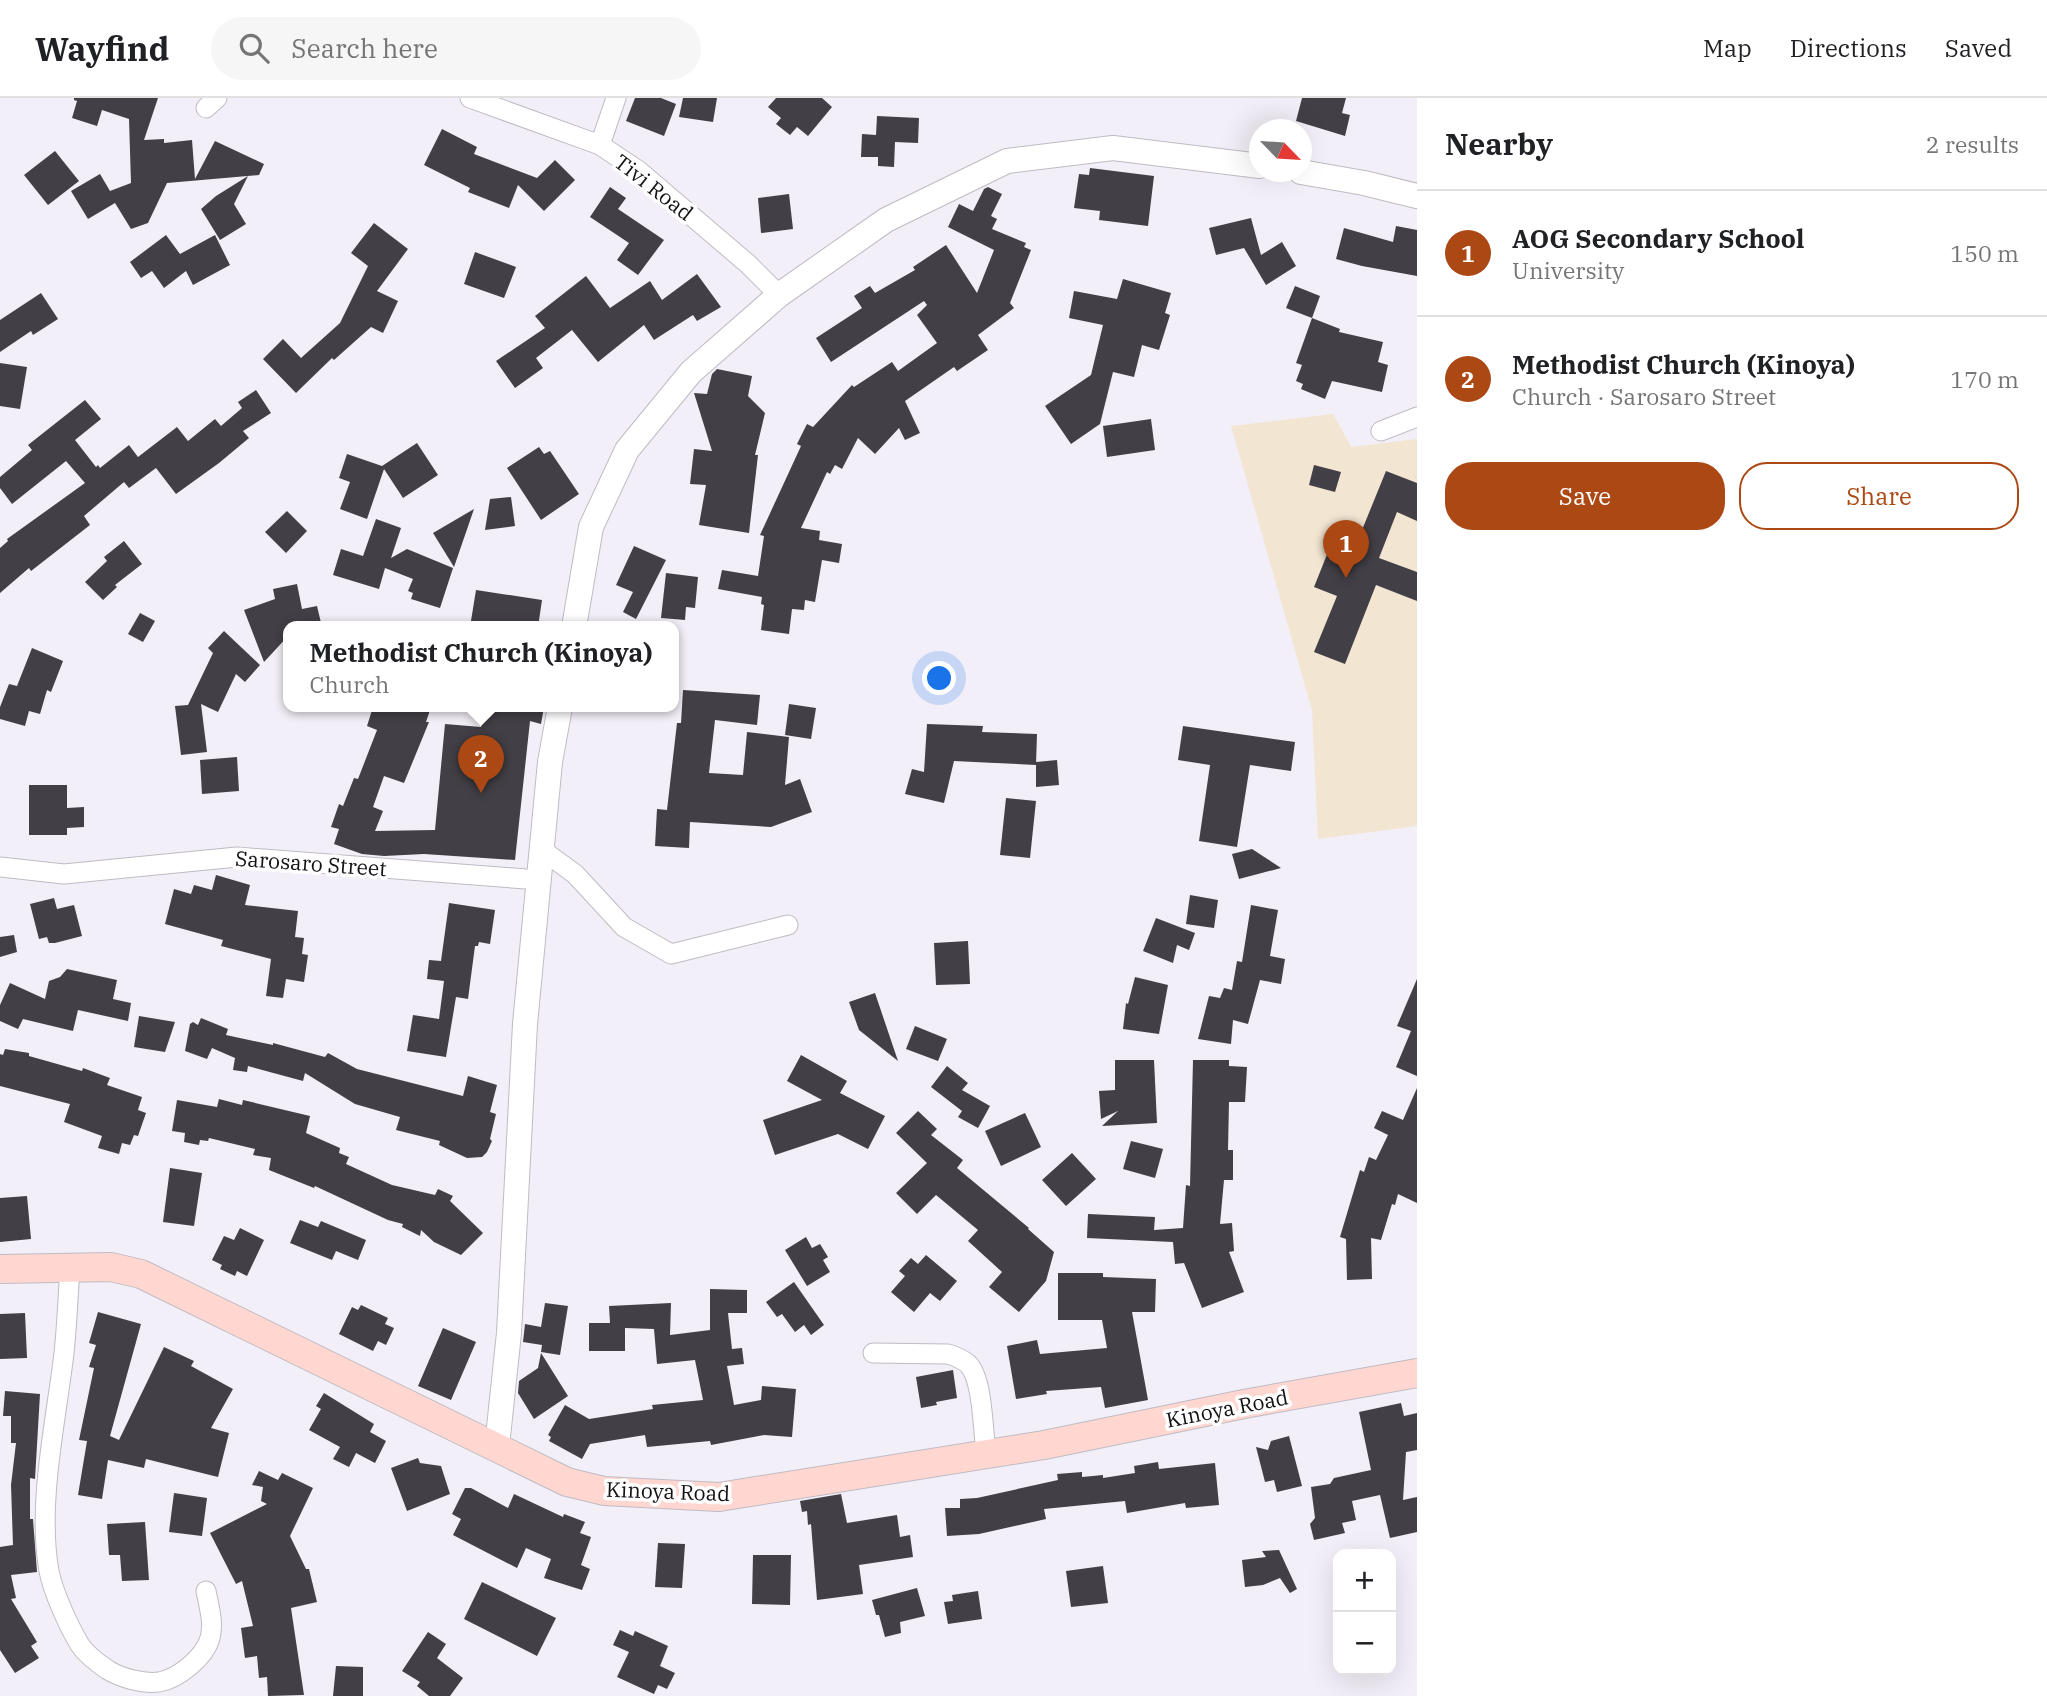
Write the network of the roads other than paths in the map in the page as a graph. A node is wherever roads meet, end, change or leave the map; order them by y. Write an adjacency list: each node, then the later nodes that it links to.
1 (470, 98): 3 (street, Tivi Road)
2 (616, 98): 3 (street)
3 (600, 145): 7 (street, Tivi Road)
4 (1249, 165): 7 (street)
5 (1312, 174): 6 (street)
6 (1417, 196)
7 (779, 295): 10 (street)
8 (1417, 417): 9 (street)
9 (1381, 431)
10 (575, 621)
11 (559, 712): 12 (street)
12 (542, 850): 14 (street); 15 (street)
13 (0, 867): 14 (street, Sarosaro Street)
14 (539, 880): 20 (street)
15 (788, 925)
16 (70, 1268): 17 (main road, Kinoya Road); 20 (main road, Kinoya Road); 22 (street)
17 (0, 1269)
18 (873, 1353): 21 (street)
19 (1417, 1373): 21 (main road, Kinoya Road)
20 (497, 1446): 21 (main road, Kinoya Road)
21 (986, 1453)
22 (206, 1591)

